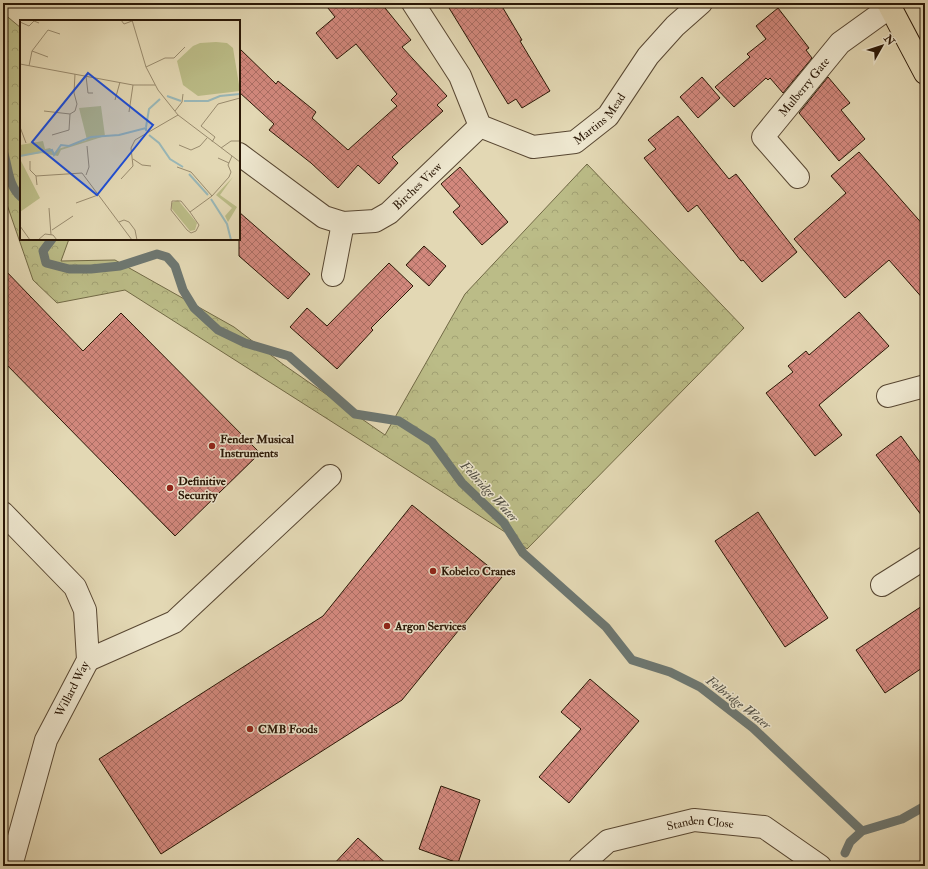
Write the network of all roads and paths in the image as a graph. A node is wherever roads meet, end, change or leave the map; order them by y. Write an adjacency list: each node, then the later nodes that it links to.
1 (413, 3): 5 (street)
2 (701, 3): 5 (street, Martins Mead)
3 (888, 5): 4 (highway); 7 (street, Mulberry Gate)
4 (925, 73)
5 (480, 126): 8 (street, Birches View)
6 (240, 155): 8 (street, Birches View)
7 (798, 177)
8 (343, 223): 9 (street)
9 (333, 275)
10 (925, 386): 11 (street)
11 (888, 396)
12 (330, 476): 16 (street)
13 (3, 513): 16 (street, Willard Way)
14 (925, 558): 15 (street)
15 (882, 585)
16 (88, 660): 17 (street, Willard Way)
17 (11, 866)
18 (580, 866): 19 (street, Standen Close)
19 (820, 866)

